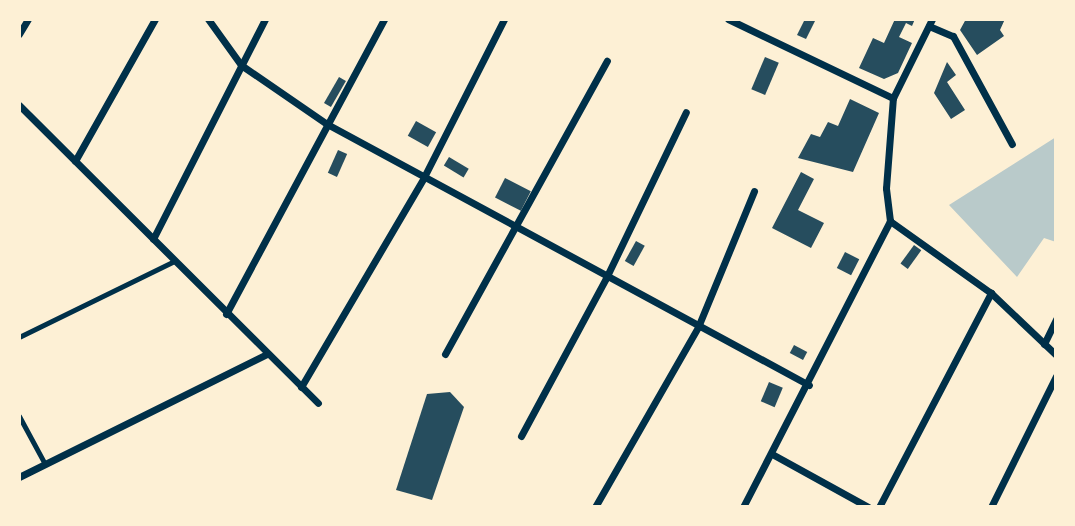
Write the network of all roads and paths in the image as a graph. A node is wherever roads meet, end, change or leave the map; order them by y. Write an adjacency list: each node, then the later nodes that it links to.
1 (28, 19): 9 (street)
2 (155, 19): 17 (street)
3 (208, 19): 11 (street)
4 (265, 19): 11 (street)
5 (384, 19): 15 (street)
6 (504, 19): 18 (street)
7 (728, 19): 12 (street)
8 (930, 23): 12 (street); 16 (street)
9 (19, 34)
10 (607, 61): 21 (street)
11 (241, 65): 15 (street); 22 (street)
12 (893, 98): 20 (street)
13 (19, 105): 17 (street)
14 (686, 112): 24 (street)
15 (327, 124): 18 (street); 26 (street)
16 (1012, 144)
17 (75, 160): 22 (street)
18 (424, 177): 21 (street); 36 (street)
19 (754, 191): 28 (street)
20 (890, 221): 25 (street); 35 (street)
21 (516, 228): 24 (street); 32 (street)
22 (153, 239): 23 (street)
23 (174, 261): 26 (street); 29 (lane)
24 (606, 278): 28 (street); 39 (street)
25 (991, 293): 30 (street); 46 (street)
26 (226, 314): 31 (street)
27 (1056, 319): 30 (street)
28 (698, 327): 35 (street); 43 (street)
29 (19, 337)
30 (1044, 344): 33 (street)
31 (267, 354): 36 (street); 41 (street)
32 (445, 354)
33 (1056, 355)
34 (1056, 376): 47 (street)
35 (809, 385): 40 (street)
36 (301, 387): 37 (street)
37 (318, 403)
38 (19, 416): 41 (lane)
39 (521, 436)
40 (772, 454): 44 (street); 45 (street)
41 (45, 464): 42 (street)
42 (19, 477)
43 (595, 507)
44 (743, 507)
45 (868, 507)
46 (879, 507)
47 (991, 507)

